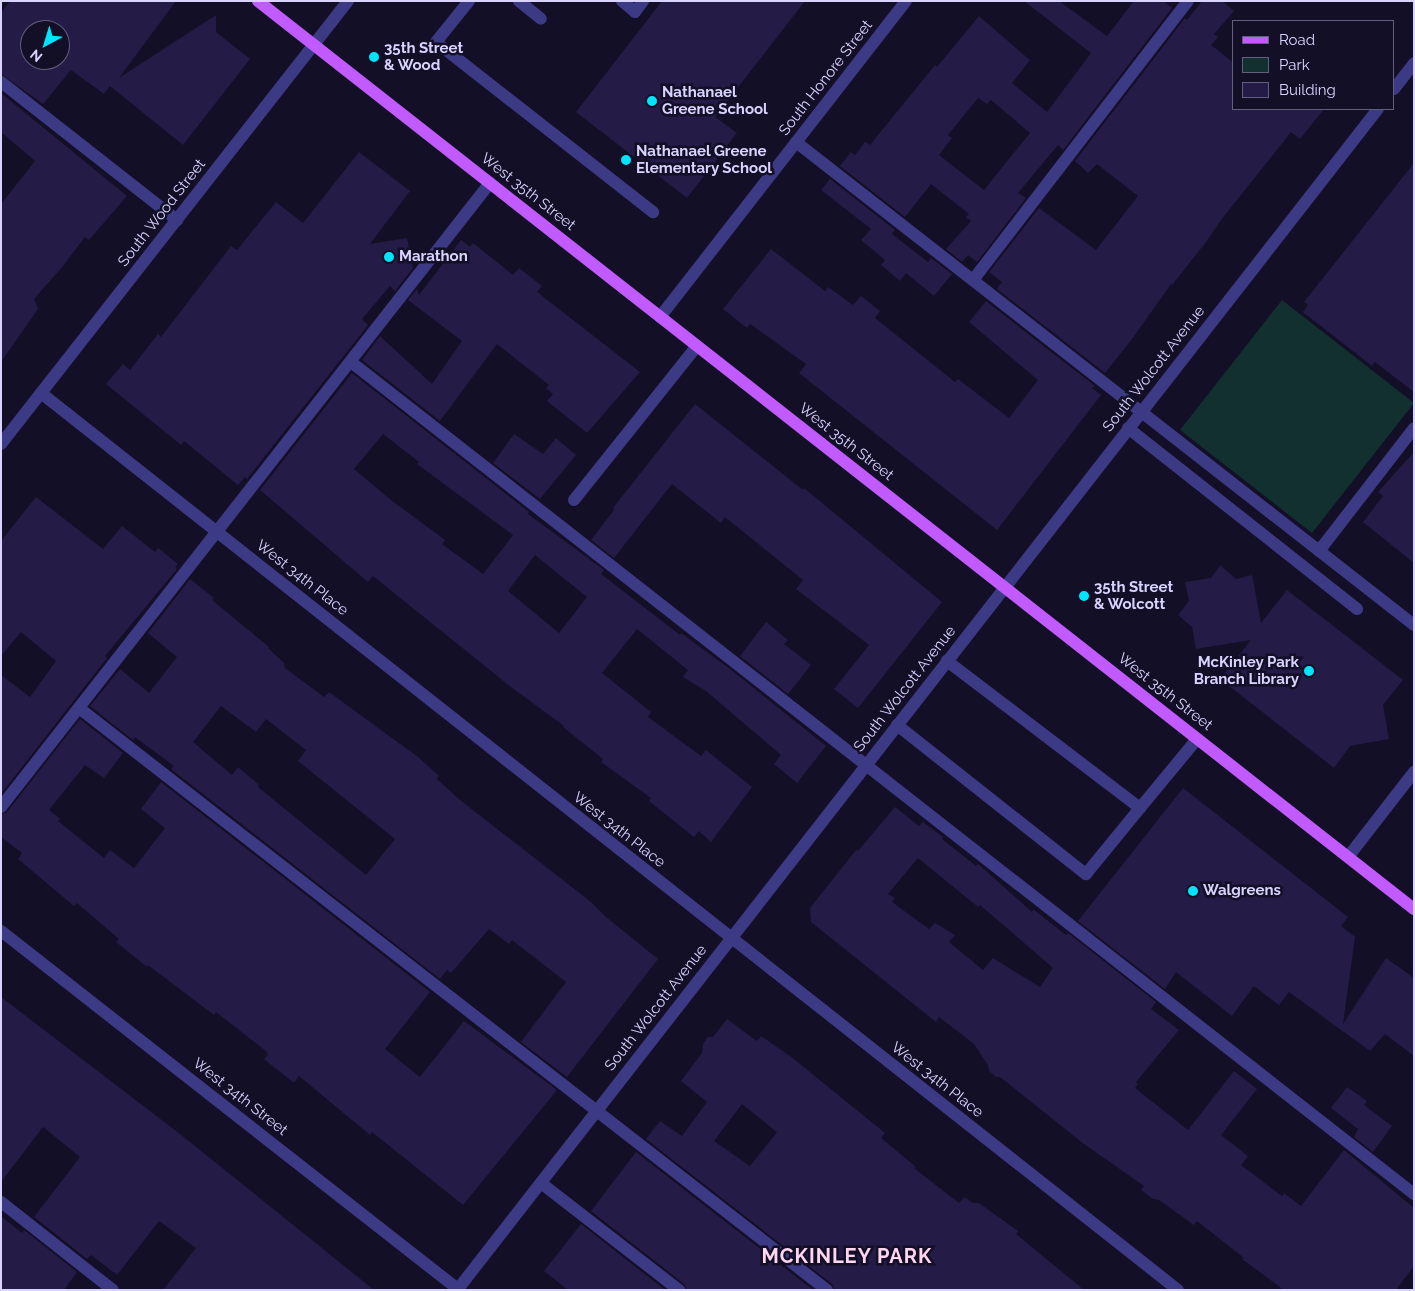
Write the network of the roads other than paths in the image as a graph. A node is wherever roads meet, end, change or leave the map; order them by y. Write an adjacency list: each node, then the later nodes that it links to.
1 (258, 1): 10 (main road, West 35th Street)
2 (348, 1): 10 (street, South Wood Street)
3 (469, 1): 17 (street)
4 (519, 1): 9 (street)
5 (622, 1): 6 (street)
6 (643, 1)
7 (906, 1): 15 (street, South Honore Street)
8 (1188, 1): 19 (street)
9 (541, 19)
10 (314, 45): 16 (main road, West 35th Street); 18 (street, South Wood Street)
11 (1414, 63): 13 (street)
12 (3, 86): 18 (street)
13 (1395, 87)
14 (1377, 110): 24 (street, South Wolcott Avenue)
15 (796, 142): 19 (street); 20 (street, South Honore Street)
16 (490, 183): 20 (main road, West 35th Street); 22 (street)
17 (653, 212)
18 (177, 220): 23 (street, South Wood Street)
19 (973, 280): 24 (street)
20 (660, 317): 21 (main road, West 35th Street)
21 (698, 346): 28 (street); 31 (main road, West 35th Street)
22 (351, 362): 29 (street); 38 (street)
23 (41, 393): 27 (street, South Wood Street); 29 (street, West 34th Place)
24 (1141, 412): 25 (street, South Wolcott Avenue); 30 (street)
25 (1128, 428): 31 (street, South Wolcott Avenue); 32 (street)
26 (1414, 428): 30 (street)
27 (1, 444)
28 (574, 500)
29 (218, 532): 35 (street); 45 (street, West 34th Place)
30 (1319, 550): 33 (street)
31 (1004, 587): 34 (street, South Wolcott Avenue); 37 (main road, West 35th Street)
32 (1357, 610)
33 (1414, 625)
34 (947, 661): 36 (street, South Wolcott Avenue); 41 (street)
35 (79, 708): 40 (street); 46 (street)
36 (897, 725): 38 (street, South Wolcott Avenue); 41 (street)
37 (1197, 738): 41 (street); 42 (main road, West 35th Street)
38 (866, 765): 45 (street, South Wolcott Avenue); 48 (street)
39 (1414, 772): 42 (street)
40 (1, 807)
41 (1140, 808)
42 (1348, 857): 43 (main road, West 35th Street)
43 (1414, 909)
44 (1, 931): 51 (street, West 34th Street)
45 (731, 939): 46 (street, South Wolcott Avenue); 54 (street, West 34th Place)
46 (597, 1111): 47 (street, South Wolcott Avenue); 53 (street)
47 (541, 1183): 51 (street, South Wolcott Avenue); 52 (street)
48 (1414, 1194)
49 (1, 1202): 50 (street)
50 (113, 1290)
51 (459, 1290)
52 (679, 1290)
53 (827, 1290)
54 (1178, 1290)

